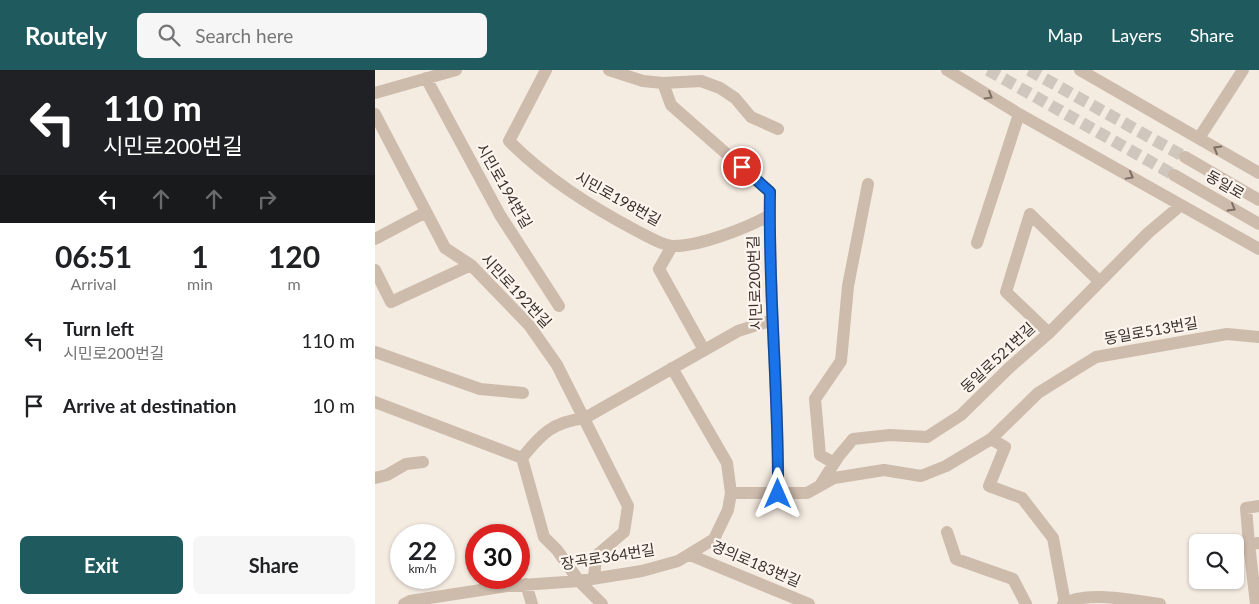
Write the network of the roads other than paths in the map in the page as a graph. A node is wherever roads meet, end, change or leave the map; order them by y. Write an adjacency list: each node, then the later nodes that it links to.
1 (456, 70): 8 (street)
2 (546, 70): 26 (street, 시민로198번길)
3 (609, 70): 9 (street)
4 (947, 70): 7 (street)
5 (1080, 70): 14 (street)
6 (1243, 70): 14 (street)
7 (955, 74): 12 (street, one-way to 12)
8 (426, 78): 10 (street); 31 (street, 시민로194번길)
9 (663, 84): 13 (street); 22 (street, 시민로200번길)
10 (375, 93)
11 (375, 114): 21 (street, 시민로192번길)
12 (1019, 114): 20 (street, one-way to 20); 25 (street)
13 (778, 129)
14 (1199, 138): 16 (street, one-way to 14)
15 (1185, 157): 19 (street, 동일로)
16 (1259, 173)
17 (1174, 175): 23 (street, 동일로, one-way to 23)
18 (868, 184): 44 (street)
19 (1259, 200)
20 (1181, 205): 27 (street); 30 (street, 동일로521번길)
21 (426, 212): 24 (street); 28 (street, 시민로192번길)
22 (770, 215): 26 (street); 32 (street, 시민로200번길)
23 (1259, 224)
24 (375, 238)
25 (977, 243)
26 (671, 246): 35 (street)
27 (1259, 249)
28 (471, 265): 29 (street); 40 (street, 시민로192번길)
29 (375, 270)
30 (1099, 281): 33 (street, 동일로521번길); 33 (street)
31 (559, 306)
32 (773, 320): 35 (street); 48 (street, 시민로200번길)
33 (1049, 333): 44 (street, 동일로521번길)
34 (1259, 337): 41 (street, 동일로513번길)
35 (704, 350): 37 (street)
36 (375, 352): 38 (street)
37 (672, 368): 40 (street); 47 (street, 장곡로364번길)
38 (523, 393)
39 (375, 402): 42 (street)
40 (585, 418): 42 (street); 53 (street, 시민로192번길)
41 (991, 439): 46 (street, 동일로513번길); 64 (street)
42 (522, 458): 54 (street)
43 (423, 462): 45 (street)
44 (834, 463): 46 (street, 동일로521번길)
45 (375, 478)
46 (820, 486): 48 (street, 동일로513번길)
47 (731, 493): 48 (street, 동일로513번길); 52 (street, 장곡로364번길)
48 (778, 494)
49 (1259, 506): 51 (street)
50 (947, 532): 63 (street)
51 (1254, 543): 66 (street)
52 (690, 554): 53 (street, 장곡로364번길); 58 (street, 경의로183번길)
53 (594, 578): 54 (street, 장곡로364번길)
54 (579, 581): 55 (street, 장곡로364번길); 61 (street)
55 (530, 584)
56 (490, 589): 59 (street, 장곡로364번길)
57 (528, 589): 60 (street)
58 (788, 600): 62 (street, 경의로183번길)
59 (404, 604)
60 (532, 604)
61 (602, 604)
62 (809, 604)
63 (1026, 604)
64 (1064, 604): 65 (street)
65 (1160, 604)
66 (1256, 604)

